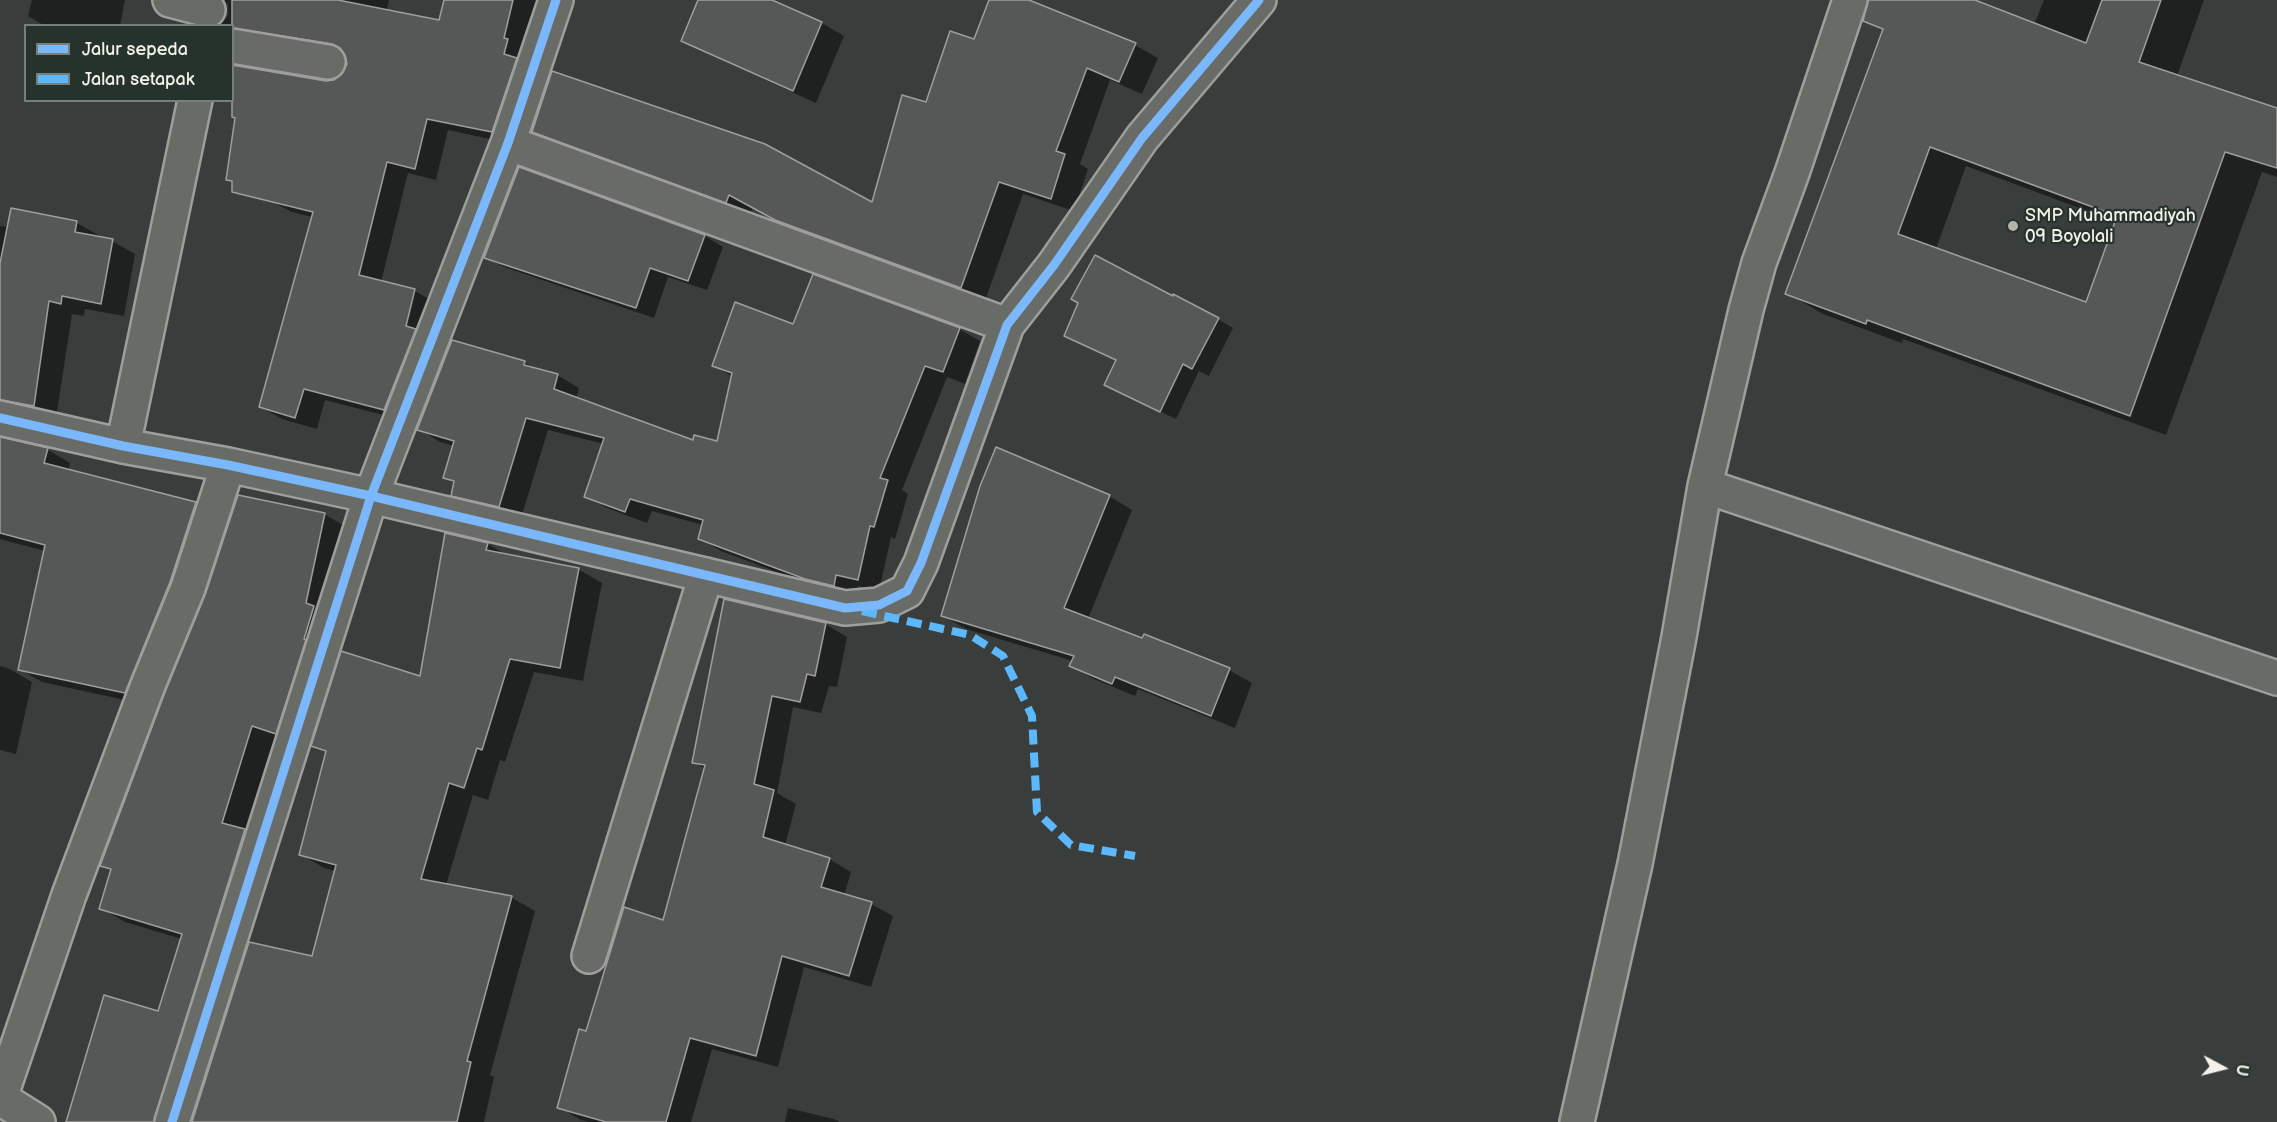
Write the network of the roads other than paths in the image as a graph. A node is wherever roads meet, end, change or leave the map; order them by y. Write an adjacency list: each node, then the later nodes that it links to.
1 (170, 0): 5 (street)
2 (556, 0): 9 (street)
3 (1259, 0): 10 (street)
4 (1849, 0): 14 (street)
5 (209, 12)
6 (234, 46): 7 (street)
7 (328, 62)
8 (195, 102): 12 (street)
9 (508, 142): 10 (street); 15 (street)
10 (1007, 325): 16 (street)
11 (0, 418): 12 (street)
12 (123, 446): 13 (street)
13 (228, 465): 15 (street); 19 (street)
14 (1705, 486): 17 (street); 21 (street)
15 (371, 496): 16 (street); 20 (street)
16 (706, 576): 18 (street)
17 (2277, 678)
18 (589, 956)
19 (38, 1122)
20 (172, 1122)
21 (1576, 1122)

